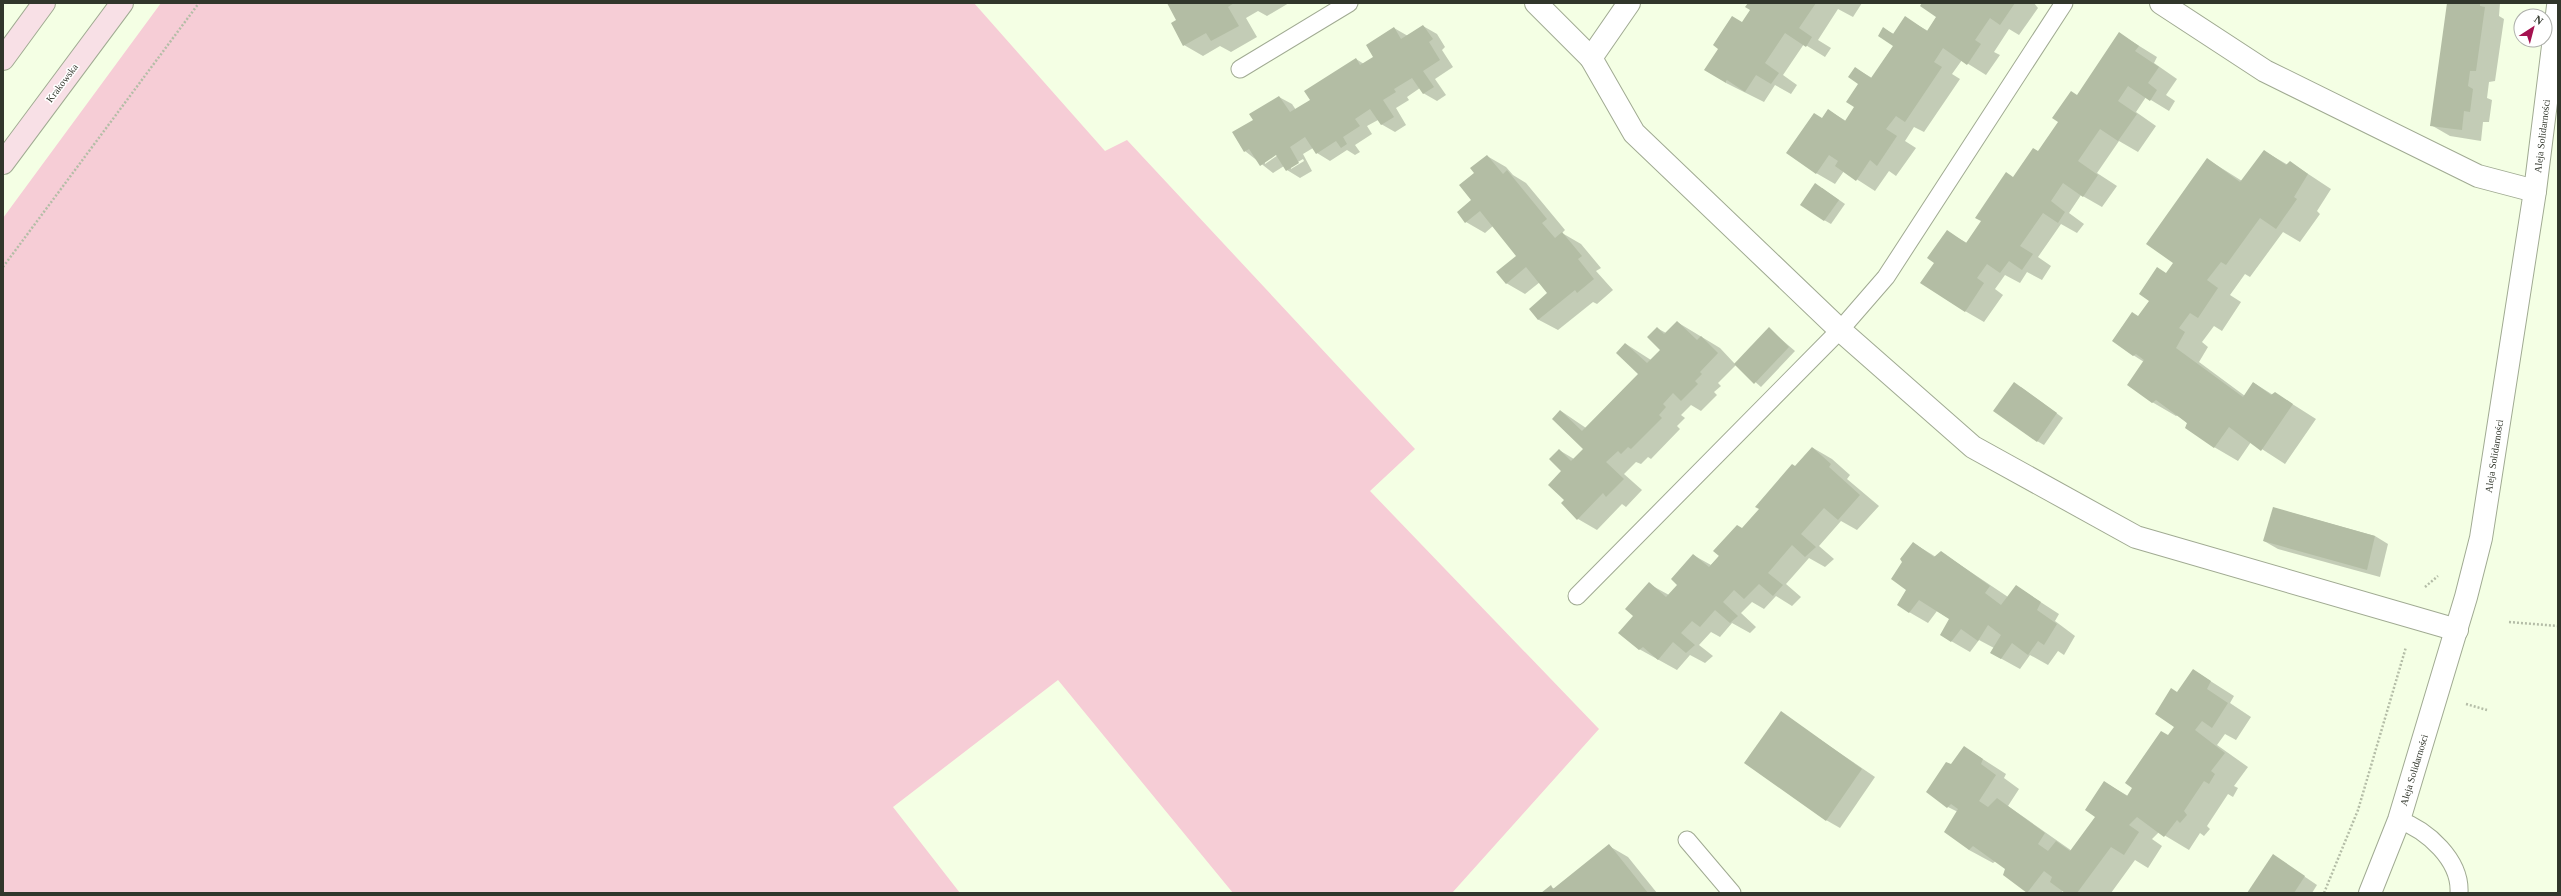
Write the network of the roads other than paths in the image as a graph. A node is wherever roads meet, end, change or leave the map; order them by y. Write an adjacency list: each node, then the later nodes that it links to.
1 (44, 3): 10 (main road)
2 (122, 3): 12 (main road, Krakowska)
3 (1349, 3): 11 (lane)
4 (1536, 3): 9 (street)
5 (1629, 3): 9 (street)
6 (2064, 3): 14 (lane)
7 (2161, 3): 13 (street)
8 (2558, 6): 13 (street, Aleja Solidarności)
9 (1591, 58): 14 (street)
10 (3, 59)
11 (1240, 69)
12 (3, 163)
13 (2535, 191): 16 (street, Aleja Solidarności)
14 (1840, 330): 15 (lane); 16 (street)
15 (1577, 596)
16 (2457, 630): 17 (street, Aleja Solidarności)
17 (2399, 820): 20 (street, Aleja Solidarności); 21 (lane)
18 (1687, 840): 19 (lane)
19 (1732, 893)
20 (2370, 893)
21 (2459, 893)

